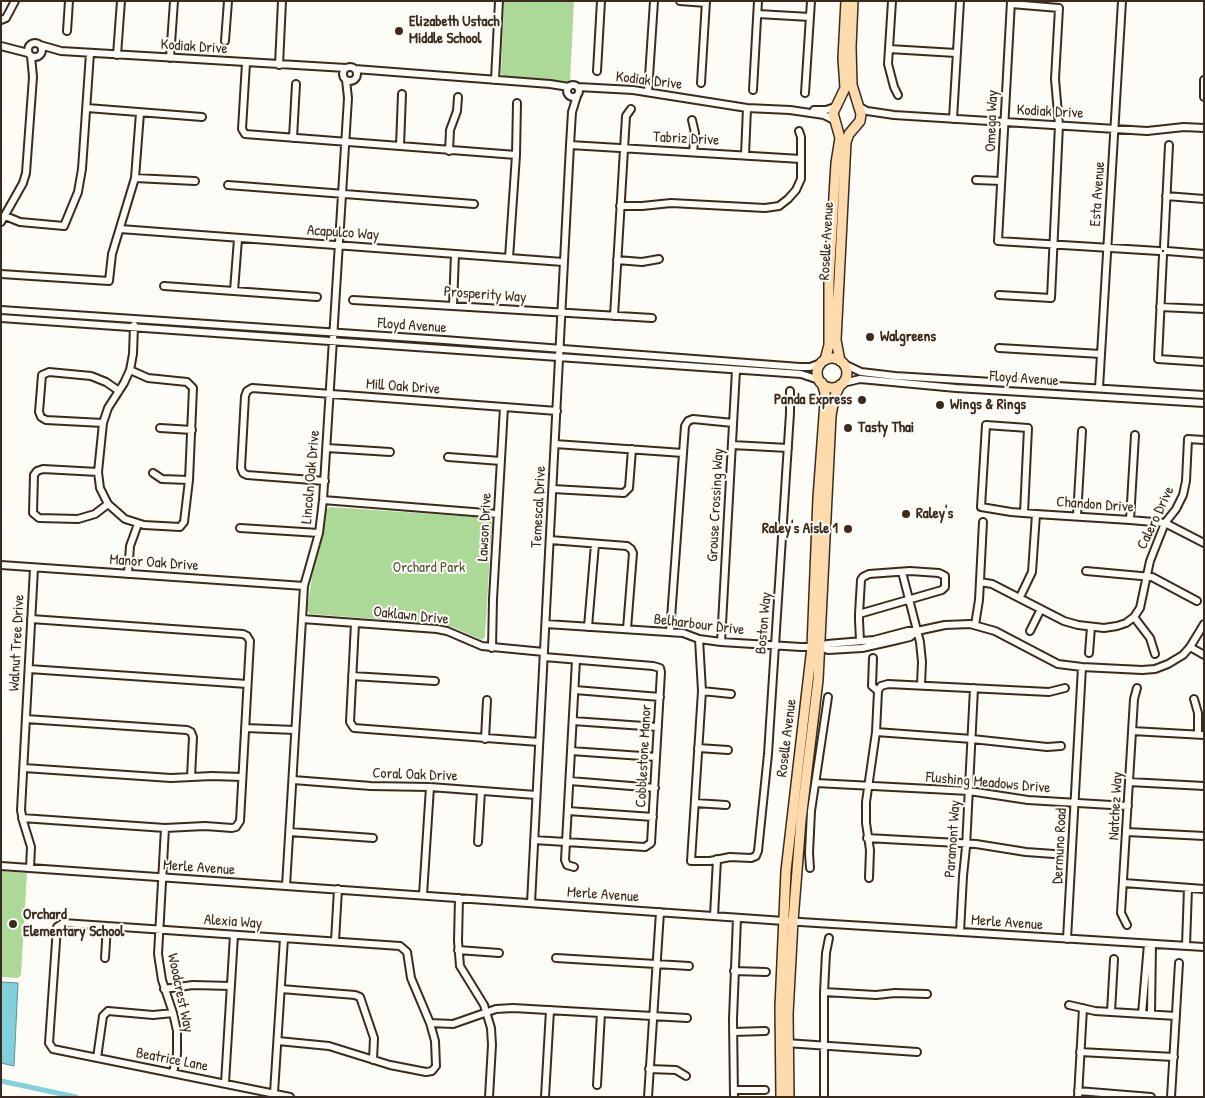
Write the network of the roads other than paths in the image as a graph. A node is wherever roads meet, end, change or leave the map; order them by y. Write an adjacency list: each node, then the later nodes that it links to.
1 (15, 1): 22 (street)
2 (69, 1): 23 (street)
3 (121, 1): 34 (street)
4 (174, 1): 35 (street)
5 (228, 1): 24 (street)
6 (282, 1): 37 (street)
7 (499, 1): 46 (street)
8 (601, 1): 42 (street)
9 (654, 1): 52 (street)
10 (680, 1): 18 (street)
11 (758, 1): 20 (street)
12 (811, 1): 21 (street)
13 (846, 1): 61 (main road)
14 (854, 1): 62 (main road)
15 (892, 1): 28 (street)
16 (960, 1): 30 (street)
17 (1122, 1): 77 (street, Esta Avenue)
18 (706, 2): 48 (street)
19 (1011, 3): 73 (street, Omega Way); 75 (street)
20 (758, 14): 21 (street); 51 (street)
21 (810, 17): 53 (street)
22 (1, 20)
23 (67, 32)
24 (225, 40)
25 (40, 44): 26 (street); 29 (street, Kodiak Drive); 33 (street)
26 (29, 45): 27 (street); 32 (street)
27 (3, 46): 32 (street)
28 (889, 48): 30 (street); 56 (street)
29 (61, 51): 31 (street, Kodiak Drive); 33 (street, Kodiak Drive)
30 (956, 52): 70 (street)
31 (90, 53): 34 (street, Kodiak Drive); 63 (street)
32 (29, 54): 33 (street); 43 (street)
33 (40, 54): 43 (street)
34 (117, 55): 35 (street, Kodiak Drive)
35 (170, 58): 36 (street, Kodiak Drive)
36 (246, 63): 37 (street, Kodiak Drive); 79 (street)
37 (279, 65): 38 (street, Kodiak Drive)
38 (324, 68): 39 (street, Kodiak Drive); 44 (street, Kodiak Drive)
39 (346, 68): 40 (street); 44 (street)
40 (355, 69): 41 (street, Kodiak Drive); 45 (street)
41 (377, 71): 45 (street, Kodiak Drive); 46 (street, Kodiak Drive)
42 (597, 71)
43 (33, 77): 100 (street)
44 (345, 78): 45 (street); 58 (street, Lincoln Oak Drive)
45 (355, 79): 58 (street, Lincoln Oak Drive)
46 (495, 80): 50 (street, Kodiak Drive)
47 (1204, 80): 57 (street)
48 (701, 83)
49 (296, 84): 79 (street)
50 (544, 84): 55 (street, Kodiak Drive); 55 (street, Kodiak Drive)
51 (753, 90)
52 (648, 92): 55 (street, Kodiak Drive); 64 (street, Kodiak Drive)
53 (805, 93)
54 (402, 94): 83 (street)
55 (574, 94): 81 (street, Temescal Drive)
56 (898, 95)
57 (1204, 97)
58 (348, 98): 80 (street, Lincoln Oak Drive)
59 (458, 98): 85 (street)
60 (517, 103): 87 (street)
61 (836, 105): 62 (main road); 66 (street, Kodiak Drive); 72 (main road)
62 (859, 106): 68 (street, Kodiak Drive); 74 (main road)
63 (87, 108): 67 (street); 100 (street)
64 (748, 108): 66 (street, Kodiak Drive); 88 (street)
65 (631, 109): 84 (street)
66 (790, 110): 72 (street, Kodiak Drive)
67 (140, 113): 69 (street); 90 (street)
68 (894, 115): 70 (street, Kodiak Drive); 74 (street, Kodiak Drive)
69 (202, 117)
70 (953, 119): 73 (street, Kodiak Drive)
71 (692, 120): 86 (street)
72 (835, 122): 74 (main road); 135 (main road, Roselle Avenue)
73 (1005, 122): 75 (street, Kodiak Drive); 93 (street, Omega Way)
74 (858, 123): 136 (main road, Roselle Avenue)
75 (1059, 125): 77 (street, Kodiak Drive); 103 (street)
76 (1204, 128): 77 (street, Kodiak Drive)
77 (1115, 129): 105 (street, Esta Avenue)
78 (799, 130): 89 (street)
79 (293, 138): 80 (street)
80 (346, 142): 83 (street); 95 (street, Lincoln Oak Drive)
81 (570, 145): 84 (street, Tabriz Drive); 112 (street, Temescal Drive)
82 (1169, 145): 96 (street)
83 (400, 146): 85 (street)
84 (623, 148): 86 (street, Tabriz Drive); 99 (street)
85 (449, 151): 87 (street)
86 (693, 152): 88 (street, Tabriz Drive)
87 (516, 154): 109 (street)
88 (745, 156): 89 (street, Tabriz Drive)
89 (801, 159): 99 (street)
90 (135, 178): 92 (street); 101 (street)
91 (976, 180): 93 (street)
92 (195, 181)
93 (1001, 182): 103 (street, Omega Way)
94 (228, 185): 95 (street)
95 (342, 194): 98 (street); 104 (street, Lincoln Oak Drive)
96 (1166, 196): 97 (street); 106 (street)
97 (1204, 198)
98 (474, 204)
99 (620, 206): 111 (street)
100 (3, 219)
101 (120, 229): 102 (street, Acapulco Way); 113 (street)
102 (238, 239): 104 (street, Acapulco Way); 115 (street)
103 (1052, 244): 105 (street); 116 (street)
104 (339, 246): 107 (street, Acapulco Way); 129 (street, Lincoln Oak Drive)
105 (1107, 248): 106 (street); 133 (street, Esta Avenue)
106 (1163, 251): 108 (street); 120 (street)
107 (456, 254): 109 (street, Acapulco Way); 119 (street)
108 (1204, 254)
109 (509, 258): 112 (street, Acapulco Way)
110 (659, 259): 111 (street)
111 (617, 260): 124 (street)
112 (563, 262): 123 (street, Temescal Drive)
113 (1, 274)
114 (164, 286): 115 (street)
115 (234, 291): 117 (street)
116 (999, 295)
117 (317, 297)
118 (353, 300): 119 (street, Prosperity Way)
119 (453, 306): 123 (street, Prosperity Way)
120 (1160, 306): 121 (street); 137 (street)
121 (1204, 309)
122 (1, 310): 127 (street, Floyd Avenue)
123 (560, 313): 124 (street, Prosperity Way); 132 (street, Temescal Drive)
124 (614, 316): 126 (street, Prosperity Way)
125 (1, 318): 128 (street, Floyd Avenue)
126 (652, 318)
127 (135, 319): 128 (street); 129 (street, Floyd Avenue)
128 (134, 327): 130 (street, Floyd Avenue); 138 (street)
129 (333, 333): 130 (street, Lincoln Oak Drive); 132 (street, Floyd Avenue)
130 (332, 341): 134 (street, Floyd Avenue); 149 (street, Lincoln Oak Drive)
131 (999, 348): 133 (street)
132 (559, 349): 134 (street, Temescal Drive); 135 (street, Floyd Avenue)
133 (1101, 354): 146 (street, Esta Avenue)
134 (559, 358): 139 (street, Floyd Avenue); 153 (street, Temescal Drive)
135 (823, 362): 136 (main road); 141 (main road)
136 (842, 362): 140 (street, Floyd Avenue); 144 (main road)
137 (1204, 362)
138 (130, 370): 147 (street); 157 (street)
139 (736, 370): 141 (street, Floyd Avenue); 155 (street, Grouse Crossing Way)
140 (926, 378): 142 (street, Floyd Avenue); 143 (street)
141 (821, 382): 144 (main road); 220 (main road, Roselle Avenue)
142 (999, 382): 145 (street); 146 (street, Floyd Avenue)
143 (894, 383): 144 (street, Floyd Avenue); 145 (street, Floyd Avenue)
144 (841, 384): 220 (main road, Roselle Avenue)
145 (956, 388): 151 (street, Floyd Avenue)
146 (1098, 388): 150 (street, Floyd Avenue)
147 (120, 391): 154 (street); 154 (street)
148 (790, 391): 164 (street, Boston Way)
149 (330, 394): 152 (street, Mill Oak Drive); 163 (street, Lincoln Oak Drive); 173 (street, Mill Oak Drive)
150 (1204, 395)
151 (1204, 403)
152 (504, 407): 153 (street, Mill Oak Drive); 169 (street, Lawson Drive)
153 (557, 411): 161 (street, Temescal Drive)
154 (103, 423): 170 (street)
155 (733, 423): 162 (street, Grouse Crossing Way); 167 (street)
156 (160, 428): 157 (street)
157 (192, 430): 172 (street)
158 (1082, 431): 180 (street)
159 (1135, 434): 181 (street)
160 (1204, 440): 183 (street, Calero Drive)
161 (555, 444): 165 (street); 174 (street, Temescal Drive)
162 (732, 445): 164 (street); 218 (street, Grouse Crossing Way)
163 (327, 448): 166 (street); 173 (street, Lincoln Oak Drive)
164 (788, 448): 219 (street, Boston Way)
165 (632, 450): 167 (street); 174 (street)
166 (390, 452)
167 (683, 453): 214 (street)
168 (448, 457): 169 (street)
169 (501, 461): 178 (street, Lawson Drive)
170 (98, 472): 176 (street); 176 (street)
171 (153, 473): 172 (street)
172 (189, 480): 184 (street)
173 (325, 481): 175 (street, Lincoln Oak Drive)
174 (553, 489): 187 (street, Temescal Drive)
175 (324, 500): 178 (street); 186 (street, Lincoln Oak Drive)
176 (108, 504): 184 (street)
177 (1024, 513): 177 (street, Chandon Drive); 179 (street, Chandon Drive)
178 (498, 514): 222 (street, Lawson Drive)
179 (1036, 514): 180 (street, Chandon Drive); 198 (street)
180 (1077, 516): 181 (street, Chandon Drive)
181 (1130, 520): 183 (street, Chandon Drive)
182 (983, 522): 196 (street)
183 (1165, 523): 188 (street, Chandon Drive); 195 (street, Calero Drive)
184 (138, 524): 194 (street)
185 (240, 528): 186 (street)
186 (319, 533): 197 (street, Lincoln Oak Drive)
187 (550, 540): 189 (street); 207 (street, Temescal Drive)
188 (1204, 543)
189 (595, 544): 210 (street); 212 (street)
190 (1, 565): 191 (street, Manor Oak Drive)
191 (34, 568): 194 (street, Manor Oak Drive); 204 (street, Walnut Tree Drive)
192 (1086, 571): 195 (street)
193 (902, 572): 199 (street); 199 (street); 202 (street)
194 (128, 574): 197 (street, Manor Oak Drive)
195 (1146, 575): 200 (street); 203 (street, Calero Drive)
196 (980, 582): 198 (street); 209 (street)
197 (304, 586): 205 (street, Lincoln Oak Drive)
198 (1020, 597): 201 (street)
199 (910, 600): 202 (street); 215 (street)
200 (1197, 601)
201 (1041, 609): 211 (street); 213 (street)
202 (859, 614): 217 (street)
203 (1134, 617): 211 (street); 225 (street)
204 (31, 619): 230 (street, Walnut Tree Drive); 233 (street)
205 (302, 619): 206 (street, Oaklawn Drive); 250 (street, Lincoln Oak Drive)
206 (355, 623): 222 (street, Oaklawn Drive); 231 (street)
207 (546, 624): 210 (street, Belharbour Drive); 224 (street, Temescal Drive)
208 (1204, 624): 221 (street)
209 (975, 625): 215 (street, Belharbour Drive); 229 (street, Belharbour Drive)
210 (588, 627): 212 (street, Belharbour Drive)
211 (1091, 627): 223 (street)
212 (627, 630): 214 (street, Belharbour Drive)
213 (1030, 631)
214 (670, 632): 216 (street, Belharbour Drive)
215 (917, 632): 217 (street, Belharbour Drive); 220 (street, Belharbour Drive); 234 (street)
216 (700, 639): 218 (street, Belharbour Drive); 240 (street)
217 (860, 641): 220 (street, Belharbour Drive)
218 (722, 642): 219 (street, Belharbour Drive)
219 (774, 646): 220 (street, Belharbour Drive); 294 (street, Boston Way)
220 (816, 647): 312 (main road, Roselle Avenue)
221 (1190, 647): 226 (street); 229 (street, Belharbour Drive)
222 (492, 648): 224 (street, Oaklawn Drive)
223 (1089, 653)
224 (544, 654): 228 (street, Cobblestone Manor); 256 (street, Temescal Drive)
225 (1155, 654)
226 (1204, 655)
227 (873, 658): 239 (street)
228 (576, 660): 238 (street); 242 (street, Cobblestone Manor)
229 (1082, 667): 277 (street, Dermuno Road)
230 (28, 669): 233 (street); 246 (street, Walnut Tree Drive)
231 (352, 676): 232 (street); 254 (street)
232 (435, 682)
233 (247, 684): 249 (street)
234 (921, 685): 235 (street); 239 (street)
235 (974, 688): 236 (street); 255 (street, Paramont Way)
236 (1065, 688)
237 (1137, 688): 251 (street, Natchez Way)
238 (575, 690): 242 (street); 247 (street)
239 (878, 691): 252 (street)
240 (702, 692): 241 (street); 258 (street)
241 (731, 694)
242 (660, 697): 248 (street, Cobblestone Manor)
243 (828, 697): 268 (street)
244 (1194, 699): 253 (street)
245 (486, 700): 254 (street)
246 (26, 719): 262 (street, Walnut Tree Drive); 263 (street)
247 (573, 721): 248 (street); 260 (street)
248 (658, 727): 261 (street, Cobblestone Manor)
249 (245, 728): 250 (street); 264 (street)
250 (296, 730): 265 (street, Lincoln Oak Drive)
251 (1132, 730): 253 (street); 267 (street, Natchez Way)
252 (876, 732): 255 (street); 271 (street)
253 (1201, 735)
254 (485, 739): 256 (street)
255 (972, 739): 257 (street); 274 (street, Paramont Way)
256 (539, 742): 275 (street, Temescal Drive)
257 (1061, 746)
258 (698, 748): 259 (street); 276 (street)
259 (728, 750)
260 (571, 751): 261 (street); 266 (street)
261 (656, 757): 272 (street, Cobblestone Manor)
262 (24, 768): 263 (street); 282 (street, Walnut Tree Drive)
263 (191, 777): 264 (street)
264 (242, 777): 283 (street)
265 (293, 780): 270 (street, Coral Oak Drive); 284 (street, Lincoln Oak Drive)
266 (570, 781): 272 (street); 280 (street)
267 (1130, 782): 269 (street); 279 (street, Natchez Way)
268 (816, 783): 271 (street, Flushing Meadows Drive); 298 (street)
269 (1204, 786)
270 (430, 787): 273 (street, Coral Oak Drive); 306 (street)
271 (868, 787): 274 (street, Flushing Meadows Drive); 288 (street)
272 (655, 788): 281 (street, Cobblestone Manor)
273 (482, 791): 275 (street, Coral Oak Drive); 290 (street)
274 (969, 791): 277 (street, Flushing Meadows Drive); 292 (street, Paramont Way)
275 (536, 795): 289 (street, Temescal Drive)
276 (694, 803): 278 (street); 294 (street)
277 (1075, 803): 279 (street, Flushing Meadows Drive); 320 (street, Dermuno Road)
278 (726, 805)
279 (1128, 806): 285 (street, Natchez Way)
280 (568, 811): 281 (street); 291 (street)
281 (653, 817): 291 (street, Cobblestone Manor)
282 (22, 818): 283 (street); 297 (street, Walnut Tree Drive)
283 (165, 828): 299 (street, Woodcrest Way)
284 (290, 832): 287 (street); 302 (street, Lincoln Oak Drive)
285 (1127, 832): 286 (street); 301 (street, Natchez Way)
286 (1204, 836)
287 (373, 838)
288 (867, 838): 292 (street); 300 (street)
289 (534, 840): 291 (street, Cobblestone Manor); 308 (street, Temescal Drive)
290 (478, 842)
291 (566, 842): 296 (street)
292 (966, 843): 293 (street); 316 (street, Paramont Way)
293 (1054, 854)
294 (717, 859): 310 (street)
295 (1, 866): 297 (street, Merle Avenue)
296 (574, 866)
297 (30, 868): 299 (street, Merle Avenue)
298 (810, 868)
299 (162, 878): 302 (street, Merle Avenue); 315 (street, Woodcrest Way)
300 (869, 878)
301 (1124, 884): 303 (street); 313 (street, Natchez Way)
302 (286, 886): 305 (street, Merle Avenue)
303 (1188, 888): 304 (street); 323 (street)
304 (1204, 888)
305 (338, 889): 306 (street, Merle Avenue); 321 (street)
306 (423, 895): 307 (street, Merle Avenue)
307 (460, 898): 308 (street, Merle Avenue); 325 (street)
308 (531, 903): 309 (street, Merle Avenue)
309 (660, 912): 310 (street, Merle Avenue); 331 (street)
310 (714, 916): 311 (street, Merle Avenue)
311 (738, 918): 312 (street, Merle Avenue); 333 (street)
312 (788, 921): 316 (street, Merle Avenue); 359 (main road, Roselle Avenue)
313 (1127, 925)
314 (107, 926): 315 (street, Alexia Way); 327 (street); 361 (street, Alexia Way)
315 (160, 930): 317 (street, Alexia Way); 337 (street, Woodcrest Way)
316 (960, 932): 320 (street, Merle Avenue)
317 (234, 935): 318 (street, Alexia Way); 336 (street)
318 (284, 938): 321 (street, Alexia Way); 338 (street)
319 (829, 938): 341 (street)
320 (1067, 939): 322 (street, Merle Avenue)
321 (335, 941): 355 (street, Alexia Way)
322 (1150, 944): 323 (street, Merle Avenue); 335 (street)
323 (1186, 946): 324 (street, Merle Avenue)
324 (1204, 947)
325 (458, 950): 326 (street); 346 (street)
326 (499, 953)
327 (105, 958)
328 (556, 958): 331 (street)
329 (1114, 959): 347 (street)
330 (1179, 963): 352 (street)
331 (657, 964): 332 (street); 353 (street)
332 (689, 966)
333 (734, 971): 334 (street); 357 (street)
334 (766, 972)
335 (1148, 982): 339 (street); 340 (street)
336 (231, 986): 337 (street); 370 (street)
337 (164, 989): 348 (street, Woodcrest Way)
338 (281, 989): 358 (street); 366 (street)
339 (1143, 990): 340 (street); 350 (street)
340 (1152, 990): 351 (street)
341 (824, 992): 342 (street); 360 (street)
342 (927, 994)
343 (1069, 1005): 344 (street)
344 (1083, 1008): 347 (street); 363 (street)
345 (550, 1010): 346 (street); 349 (street); 378 (street)
346 (487, 1012): 355 (street); 377 (street)
347 (1111, 1012): 350 (street)
348 (173, 1013): 365 (street); 368 (street, Woodcrest Way)
349 (601, 1013): 353 (street); 371 (street)
350 (1142, 1014): 351 (street)
351 (1151, 1014): 352 (street)
352 (1176, 1016): 364 (street)
353 (654, 1017): 354 (street); 367 (street)
354 (687, 1018)
355 (430, 1023): 366 (street)
356 (765, 1031): 357 (street)
357 (733, 1032): 374 (street)
358 (278, 1041): 366 (street); 373 (street)
359 (784, 1043): 360 (street); 380 (main road, Roselle Avenue); 381 (main road, Roselle Avenue)
360 (823, 1045): 362 (street); 382 (street)
361 (50, 1047): 365 (street, Beatrice Lane)
362 (916, 1052)
363 (1080, 1052): 364 (street); 375 (street)
364 (1174, 1057): 384 (street)
365 (97, 1058): 368 (street, Beatrice Lane)
366 (373, 1060)
367 (649, 1068): 369 (street); 379 (street)
368 (173, 1073): 370 (street, Beatrice Lane)
369 (686, 1076)
370 (225, 1083): 373 (street, Beatrice Lane)
371 (597, 1085)
372 (765, 1090): 374 (street)
373 (274, 1093): 376 (street, Beatrice Lane)
374 (734, 1093)
375 (1078, 1094): 383 (street)
376 (290, 1097)
377 (489, 1097)
378 (545, 1097)
379 (648, 1097)
380 (781, 1097)
381 (789, 1097)
382 (824, 1097)
383 (1151, 1097)
384 (1172, 1097)

